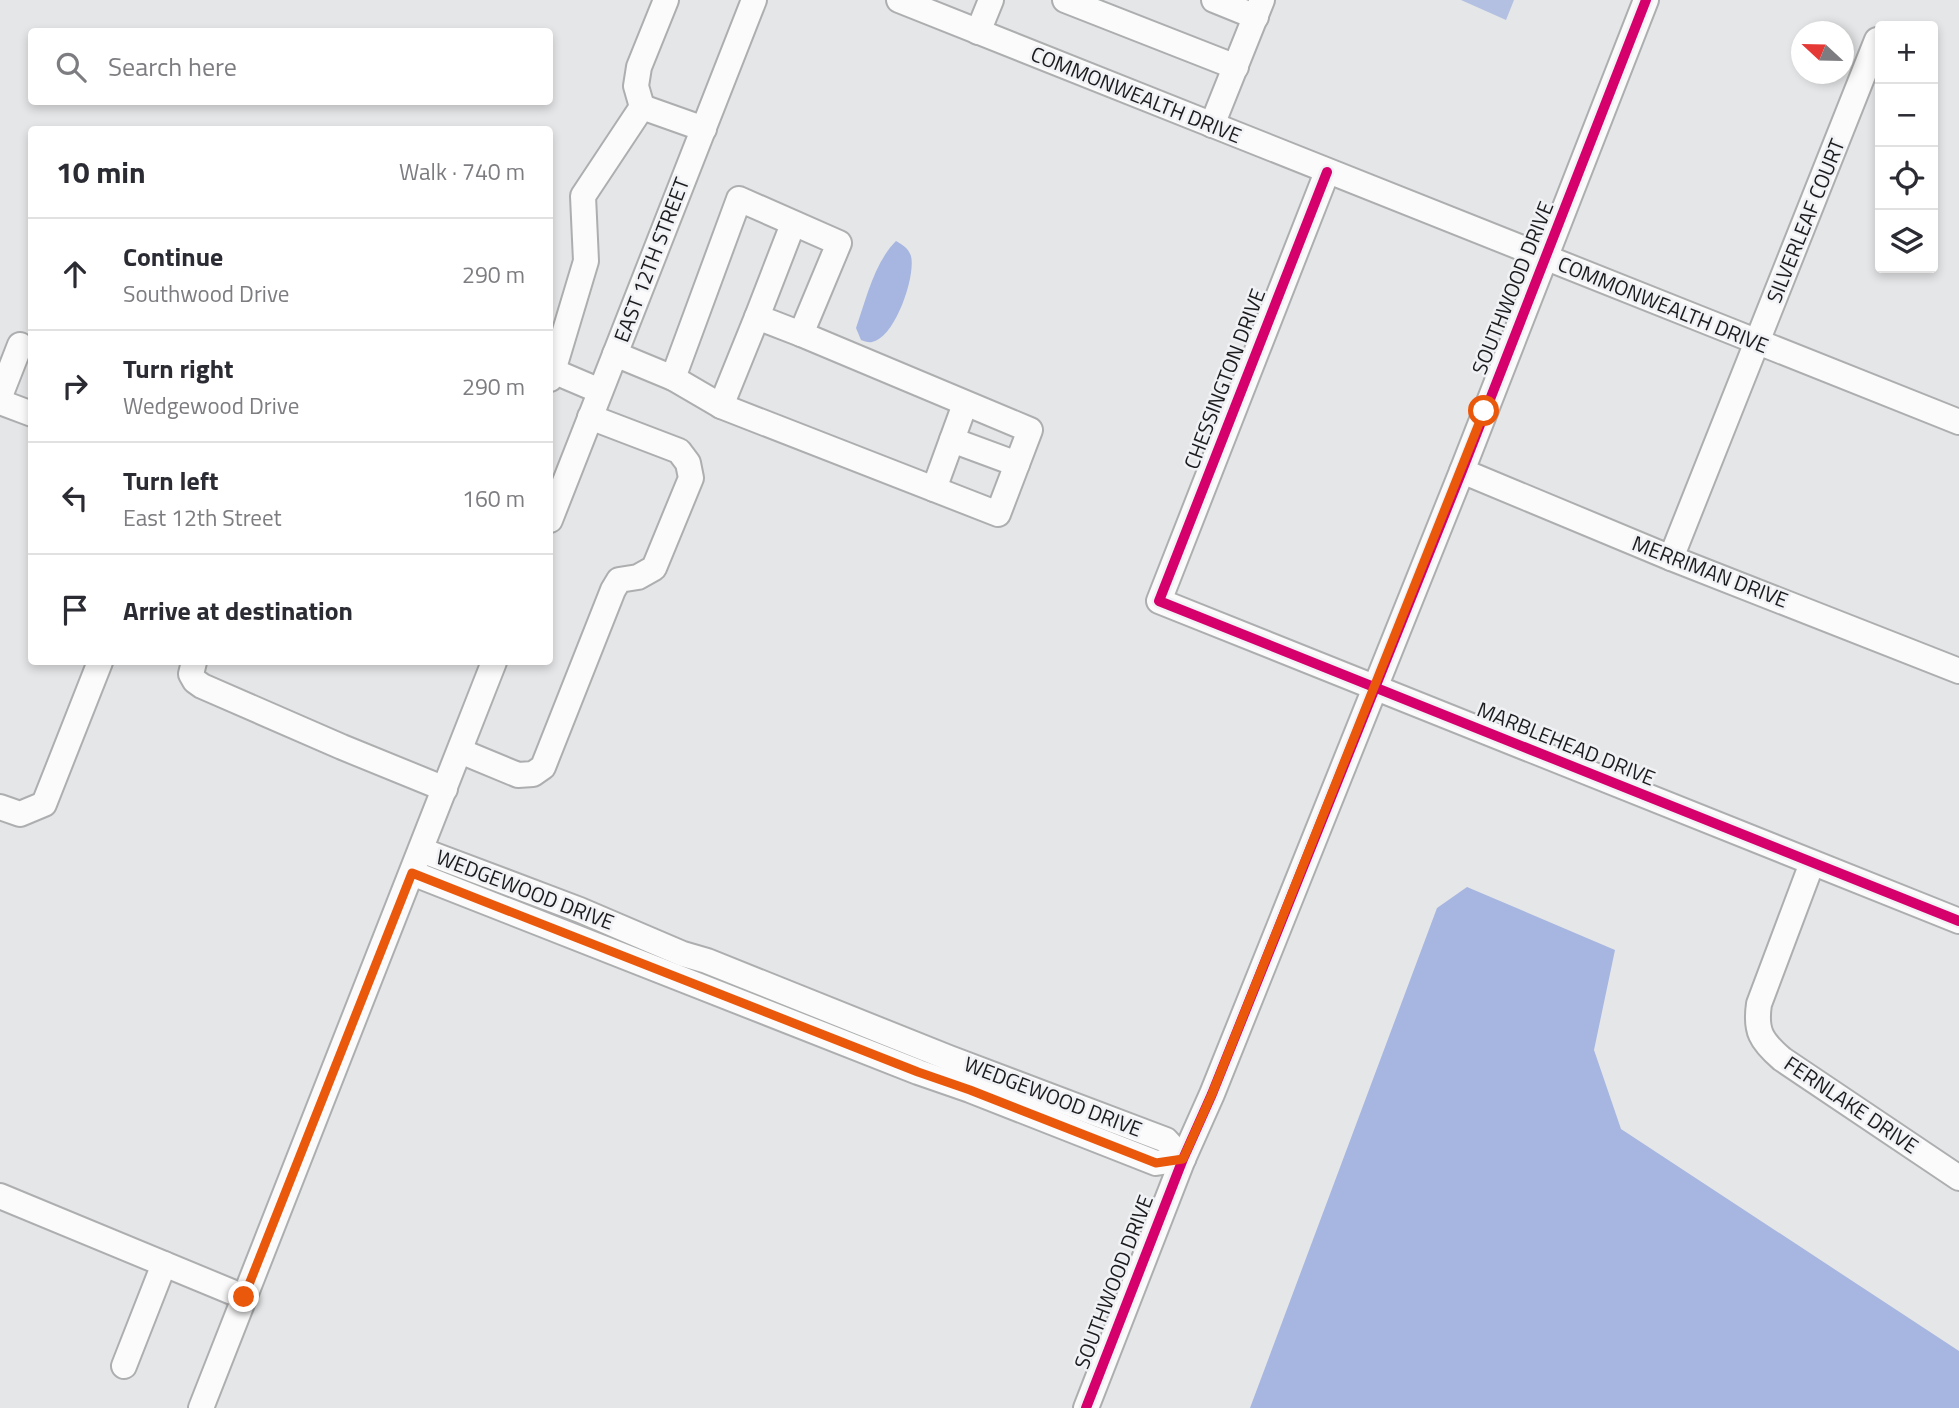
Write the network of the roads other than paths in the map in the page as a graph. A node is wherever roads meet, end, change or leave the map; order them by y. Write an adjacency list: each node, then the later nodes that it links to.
1 (666, 0): 13 (street)
2 (754, 0): 15 (street, EAST 12TH STREET)
3 (899, 0): 8 (street, COMMONWEALTH DRIVE)
4 (991, 0): 10 (street)
5 (1065, 0): 12 (street)
6 (1214, 0): 9 (street)
7 (1646, 0): 18 (street, SOUTHWOOD DRIVE)
8 (931, 6): 10 (street, COMMONWEALTH DRIVE)
9 (1259, 8): 12 (street)
10 (978, 32): 14 (street, COMMONWEALTH DRIVE)
11 (1875, 45): 21 (street, SILVERLEAF COURT)
12 (1236, 67): 14 (street)
13 (642, 107): 15 (street); 24 (street)
14 (1212, 125): 16 (street, COMMONWEALTH DRIVE)
15 (704, 129): 23 (street, EAST 12TH STREET)
16 (1327, 172): 18 (street, COMMONWEALTH DRIVE); 40 (street, CHESSINGTON DRIVE)
17 (793, 224): 19 (street); 20 (street); 26 (street)
18 (1545, 258): 21 (street, COMMONWEALTH DRIVE); 36 (street, SOUTHWOOD DRIVE)
19 (757, 317): 20 (street); 30 (street)
20 (802, 334): 29 (street)
21 (1758, 342): 33 (street, COMMONWEALTH DRIVE); 39 (street, SILVERLEAF COURT)
22 (17, 344): 28 (street)
23 (615, 354): 26 (street); 27 (street, EAST 12TH STREET)
24 (553, 368)
25 (553, 376): 27 (street)
26 (673, 378): 30 (street)
27 (600, 391): 32 (street, EAST 12TH STREET)
28 (0, 399): 31 (street)
29 (965, 404): 34 (street); 35 (street)
30 (721, 406): 37 (street)
31 (28, 412)
32 (590, 417): 38 (street, EAST 12TH STREET); 46 (street)
33 (1959, 422)
34 (951, 440): 35 (street); 37 (street)
35 (1017, 464): 37 (street)
36 (1462, 471): 39 (street, MERRIMAN DRIVE); 45 (street, SOUTHWOOD DRIVE)
37 (934, 489)
38 (553, 512)
39 (1671, 558): 44 (street, MERRIMAN DRIVE)
40 (1160, 601): 45 (street, MARBLEHEAD DRIVE)
41 (99, 665): 48 (street)
42 (193, 665): 47 (street)
43 (493, 665): 46 (street)
44 (1959, 671)
45 (1374, 687): 50 (street, MARBLEHEAD DRIVE); 53 (street, SOUTHWOOD DRIVE)
46 (460, 751): 47 (street)
47 (445, 789): 49 (street)
48 (0, 807)
49 (421, 850): 51 (street); 53 (street, WEDGEWOOD DRIVE)
50 (1812, 863): 52 (street, MARBLEHEAD DRIVE); 54 (street, FERNLAKE DRIVE)
51 (412, 873): 53 (street, WEDGEWOOD DRIVE); 57 (street)
52 (1959, 921)
53 (1183, 1159): 60 (street, SOUTHWOOD DRIVE)
54 (1959, 1178)
55 (0, 1196): 56 (street)
56 (164, 1264): 57 (street); 58 (street)
57 (244, 1297): 59 (street)
58 (124, 1366)
59 (201, 1408)
60 (1086, 1408)

